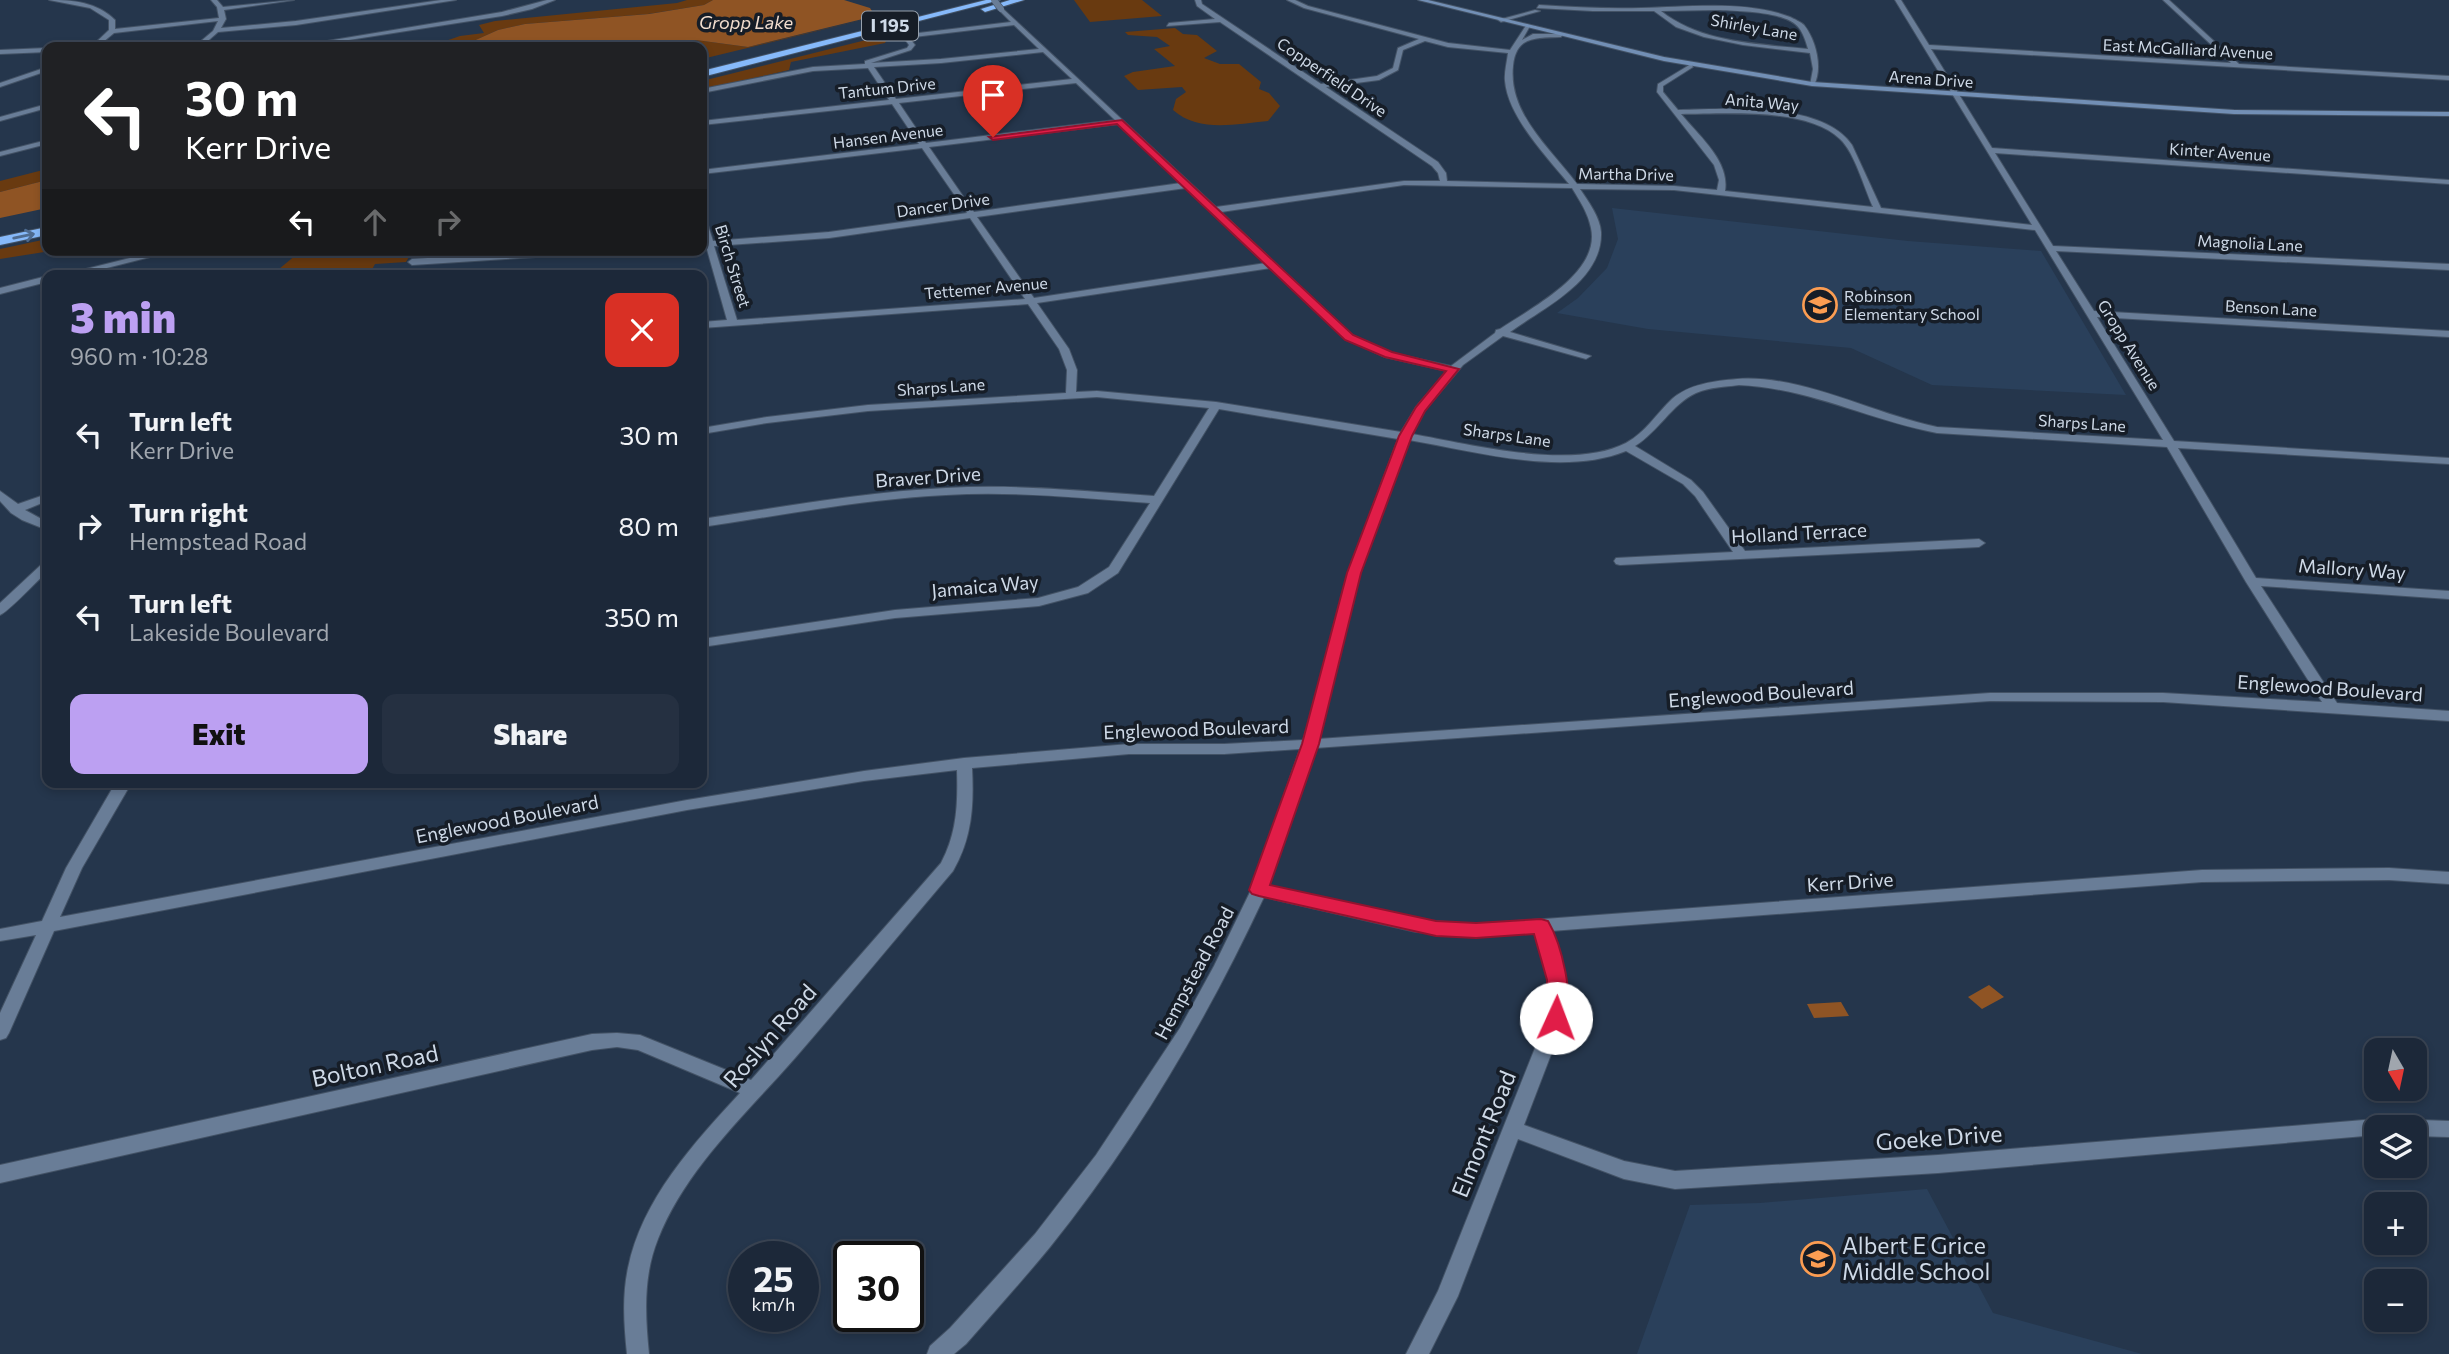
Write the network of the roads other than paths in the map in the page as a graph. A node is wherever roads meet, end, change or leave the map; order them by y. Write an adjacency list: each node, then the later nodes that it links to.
1 (52, 0): 24 (street)
2 (214, 0): 15 (street)
3 (291, 0): 15 (street)
4 (453, 0): 23 (street)
5 (552, 0): 29 (street)
6 (962, 0): 37 (highway, I 195)
7 (1020, 0): 36 (highway)
8 (1198, 0): 18 (street, Copperfield Drive)
9 (1290, 0): 26 (street)
10 (1421, 0): 19 (main road, Arena Drive)
11 (1898, 0): 30 (street, Gropp Avenue)
12 (2166, 0): 40 (street)
13 (997, 3): 20 (street); 36 (highway, I 195)
14 (1538, 6): 16 (street); 19 (street); 22 (street, Hempstead Road)
15 (222, 9): 17 (street)
16 (1656, 10): 34 (street, Shirley Lane); 34 (street)
17 (223, 19): 23 (street); 24 (street)
18 (1219, 20): 21 (street); 47 (street, Copperfield Drive)
19 (1501, 20): 22 (main road, Arena Drive)
20 (1014, 23): 33 (street); 38 (street)
21 (1169, 25)
22 (1527, 26): 25 (main road, Arena Drive); 31 (street, Hempstead Road)
23 (218, 30): 28 (street)
24 (112, 31): 27 (street)
25 (1561, 35): 31 (street); 39 (main road, Arena Drive)
26 (1423, 39): 31 (street); 47 (street)
27 (100, 42)
28 (203, 42)
29 (326, 42)
30 (1926, 47): 40 (street, East McGalliard Avenue); 49 (street, Gropp Avenue)
31 (1515, 48): 65 (street, Hempstead Road)
32 (42, 50): 35 (street)
33 (1043, 50): 38 (street); 44 (street)
34 (1811, 51): 45 (street)
35 (0, 52)
36 (785, 53): 42 (highway, I 195)
37 (707, 63)
38 (868, 66): 48 (street); 50 (street)
39 (1691, 66): 45 (main road, Arena Drive); 52 (street)
40 (2238, 66): 43 (street, East McGalliard Avenue)
41 (42, 71): 46 (street)
42 (707, 73)
43 (2449, 78)
44 (1075, 81): 50 (street, Tantum Drive); 56 (street)
45 (1812, 84): 49 (main road, Arena Drive)
46 (0, 85)
47 (1322, 86): 63 (street, Copperfield Drive)
48 (707, 90)
49 (1955, 94): 53 (main road, Arena Drive); 59 (street, Gropp Avenue)
50 (893, 102): 55 (street, Tantum Drive); 58 (street)
51 (42, 107): 54 (street)
52 (1675, 112): 66 (street); 68 (street, Anita Way)
53 (2449, 114)
54 (0, 119)
55 (707, 121)
56 (1119, 122): 58 (street, Hansen Avenue); 64 (street)
57 (42, 143): 60 (street)
58 (923, 146): 61 (street, Hansen Avenue); 69 (street)
59 (1990, 150): 62 (street, Kinter Avenue); 72 (street, Gropp Avenue)
60 (0, 154)
61 (707, 171)
62 (2449, 182)
63 (1444, 184): 65 (street, Martha Drive); 67 (street, Martha Drive)
64 (1186, 185): 67 (street); 69 (street, Dancer Drive)
65 (1574, 186): 66 (street, Martha Drive); 90 (street, Hempstead Road)
66 (1721, 193): 68 (street, Martha Drive)
67 (1214, 210): 81 (street)
68 (1879, 212): 72 (street, Martha Drive)
69 (972, 215): 75 (street, Dancer Drive); 86 (street)
70 (42, 219): 71 (highway)
71 (0, 228)
72 (2038, 228): 77 (street, Gropp Avenue)
73 (42, 232): 74 (highway, one-way to 73)
74 (0, 241)
75 (707, 244)
76 (707, 247): 88 (street, Birch Street)
77 (2050, 248): 82 (street, Magnolia Lane); 87 (street, Gropp Avenue)
78 (148, 256): 83 (street)
79 (506, 256): 80 (street)
80 (412, 262)
81 (1272, 265): 86 (street, Tettemer Avenue); 93 (street)
82 (2449, 267)
83 (88, 270)
84 (42, 280): 85 (street)
85 (0, 291)
86 (1031, 301): 88 (street, Tettemer Avenue); 94 (street)
87 (2091, 314): 91 (street, Benson Lane); 98 (street, Gropp Avenue)
88 (733, 323): 89 (street, Tettemer Avenue)
89 (707, 325)
90 (1499, 332): 92 (street); 93 (street, Hempstead Road)
91 (2449, 334)
92 (1586, 356)
93 (1453, 369): 97 (street, Hempstead Road)
94 (1071, 394): 95 (street, Sharps Lane); 96 (street, Sharps Lane)
95 (1216, 405): 97 (street, Sharps Lane); 103 (street, Jamaica Way)
96 (707, 430)
97 (1405, 436): 99 (street, Sharps Lane); 117 (street, Hempstead Road)
98 (2171, 444): 99 (street, Sharps Lane); 100 (street, Sharps Lane); 111 (street, Gropp Avenue)
99 (1626, 446): 108 (street)
100 (2449, 461)
101 (0, 495): 104 (street)
102 (42, 499): 104 (street)
103 (1157, 500): 105 (street, Braver Drive); 114 (street, Jamaica Way)
104 (15, 510): 106 (street)
105 (707, 522)
106 (42, 524)
107 (1979, 543): 108 (street, Holland Terrace)
108 (1742, 555): 109 (street, Holland Terrace)
109 (1620, 561)
110 (42, 570): 113 (street)
111 (2252, 582): 112 (street, Mallory Way); 115 (street, Gropp Avenue)
112 (2449, 595)
113 (0, 611)
114 (707, 642)
115 (2332, 707): 116 (street, Englewood Boulevard); 117 (street, Englewood Boulevard)
116 (2449, 716)
117 (1310, 744): 118 (street, Englewood Boulevard); 121 (street, Hempstead Road)
118 (964, 763): 122 (street, Englewood Boulevard); 126 (street, Roslyn Road)
119 (121, 788): 122 (street)
120 (2449, 878): 123 (street, Kerr Drive)
121 (1259, 890): 123 (street, Kerr Drive); 133 (street, Hempstead Road)
122 (48, 926): 124 (street, Englewood Boulevard); 125 (street)
123 (1541, 926): 129 (street, Elmont Road)
124 (0, 935)
125 (0, 1033)
126 (754, 1090): 131 (street, Bolton Road); 132 (street, Roslyn Road)
127 (2364, 1128): 129 (street, Goeke Drive)
128 (2427, 1128): 130 (street)
129 (1513, 1129): 134 (street, Elmont Road)
130 (2449, 1129)
131 (0, 1174)
132 (638, 1354)
133 (939, 1354)
134 (1417, 1354)

